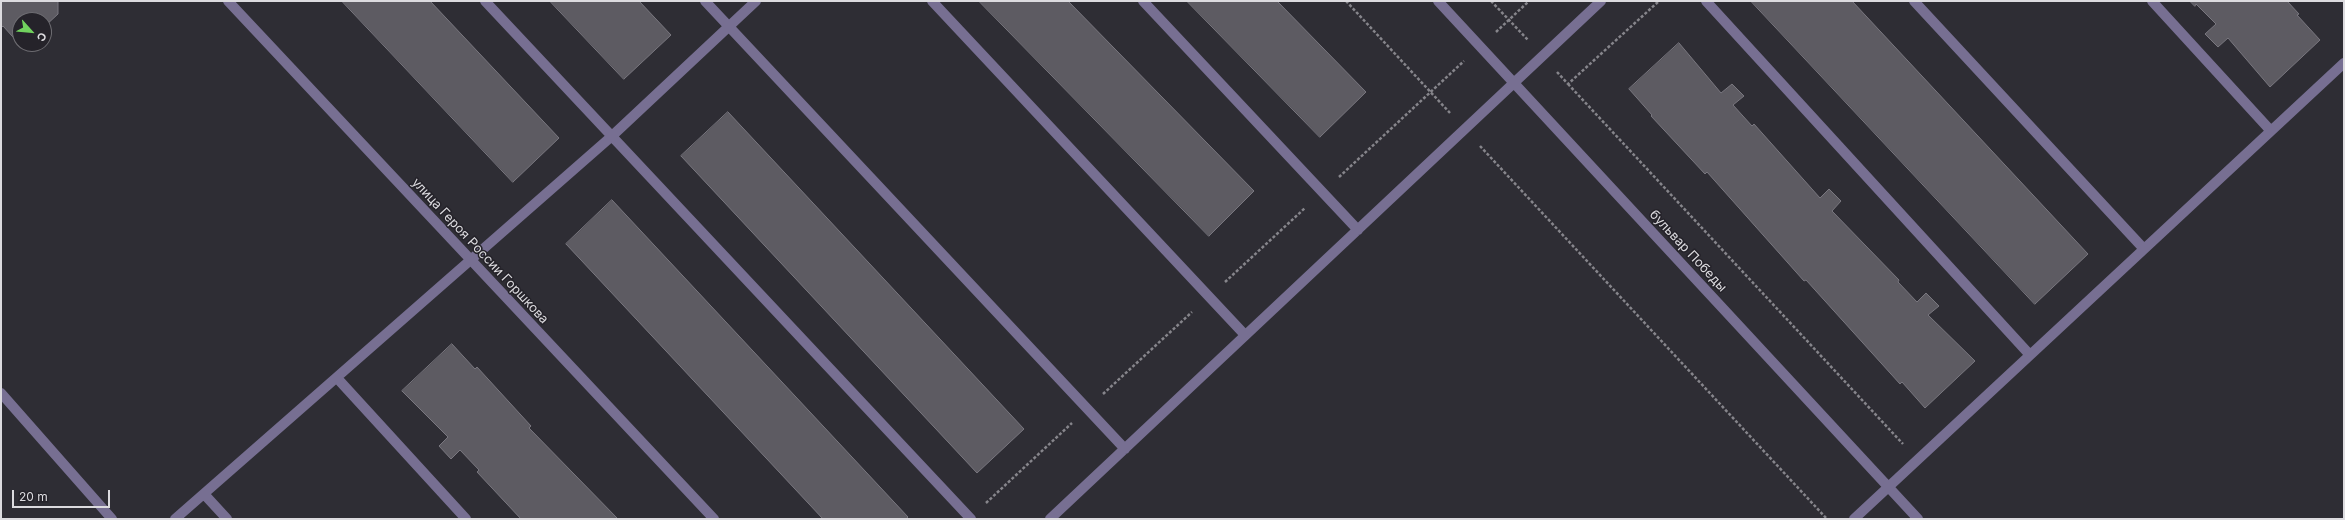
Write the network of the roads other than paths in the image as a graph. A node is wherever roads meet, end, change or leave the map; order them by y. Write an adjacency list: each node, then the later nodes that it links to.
1 (228, 1): 19 (street, улица Героя России Горшкова)
2 (486, 1): 16 (street)
3 (705, 1): 12 (street)
4 (756, 1): 12 (street)
5 (932, 1): 20 (street)
6 (1143, 1): 17 (street)
7 (1438, 1): 14 (street, бульвар Победы)
8 (1601, 1): 14 (street)
9 (1706, 1): 21 (street)
10 (1914, 1): 18 (street)
11 (2152, 1): 15 (street)
12 (729, 26): 16 (street); 24 (street)
13 (2344, 63): 15 (street)
14 (1515, 83): 17 (street); 25 (street, бульвар Победы)
15 (2271, 131): 18 (street)
16 (612, 136): 19 (street); 27 (street)
17 (1358, 230): 20 (street)
18 (2144, 249): 21 (street)
19 (471, 260): 22 (street); 32 (street, улица Героя России Горшкова)
20 (1245, 335): 24 (street)
21 (2030, 355): 25 (street)
22 (337, 378): 26 (street); 31 (street)
23 (1, 393): 28 (street)
24 (1125, 449): 33 (street)
25 (1888, 487): 34 (street); 35 (street, бульвар Победы)
26 (204, 494): 29 (street); 30 (street)
27 (970, 518)
28 (112, 519)
29 (175, 519)
30 (227, 519)
31 (466, 519)
32 (714, 519)
33 (1050, 519)
34 (1854, 519)
35 (1918, 519)

